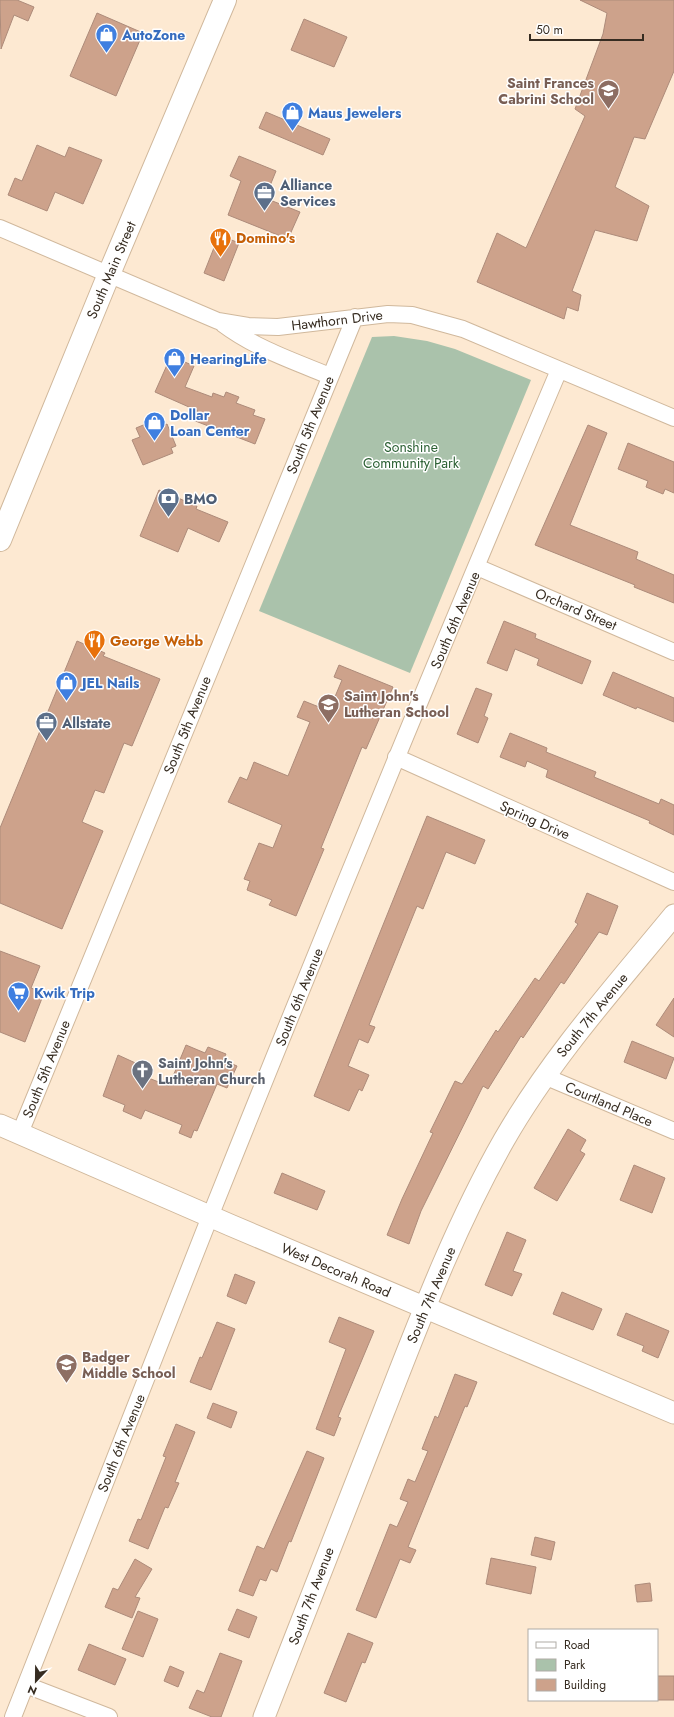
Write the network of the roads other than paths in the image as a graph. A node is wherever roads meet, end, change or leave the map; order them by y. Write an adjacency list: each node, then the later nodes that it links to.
1 (225, 0): 3 (main road, South Main Street)
2 (0, 228): 3 (street, Hawthorn Drive)
3 (109, 274): 5 (street, Hawthorn Drive); 9 (main road, South Main Street)
4 (355, 317): 5 (street, Hawthorn Drive); 6 (street, Hawthorn Drive); 7 (street, South 5th Avenue)
5 (218, 321): 7 (street)
6 (559, 370): 8 (street, Hawthorn Drive); 10 (street, South 6th Avenue)
7 (330, 376): 18 (street, South 5th Avenue)
8 (674, 418)
9 (0, 540)
10 (477, 567): 11 (street, Orchard Street); 12 (street, South 6th Avenue)
11 (674, 652)
12 (396, 758): 13 (street, Spring Drive); 19 (street, South 6th Avenue)
13 (674, 882)
14 (674, 915): 15 (street, South 7th Avenue)
15 (544, 1076): 17 (street, Courtland Place); 20 (street, South 7th Avenue)
16 (0, 1125): 18 (street, West Decorah Road)
17 (674, 1131)
18 (20, 1133): 19 (street, West Decorah Road)
19 (210, 1217): 20 (street, West Decorah Road); 22 (street, South 6th Avenue)
20 (424, 1308): 21 (street, West Decorah Road); 25 (street, South 7th Avenue)
21 (674, 1413)
22 (26, 1685): 23 (street, South 6th Avenue); 24 (street)
23 (13, 1717)
24 (109, 1717)
25 (264, 1717)

